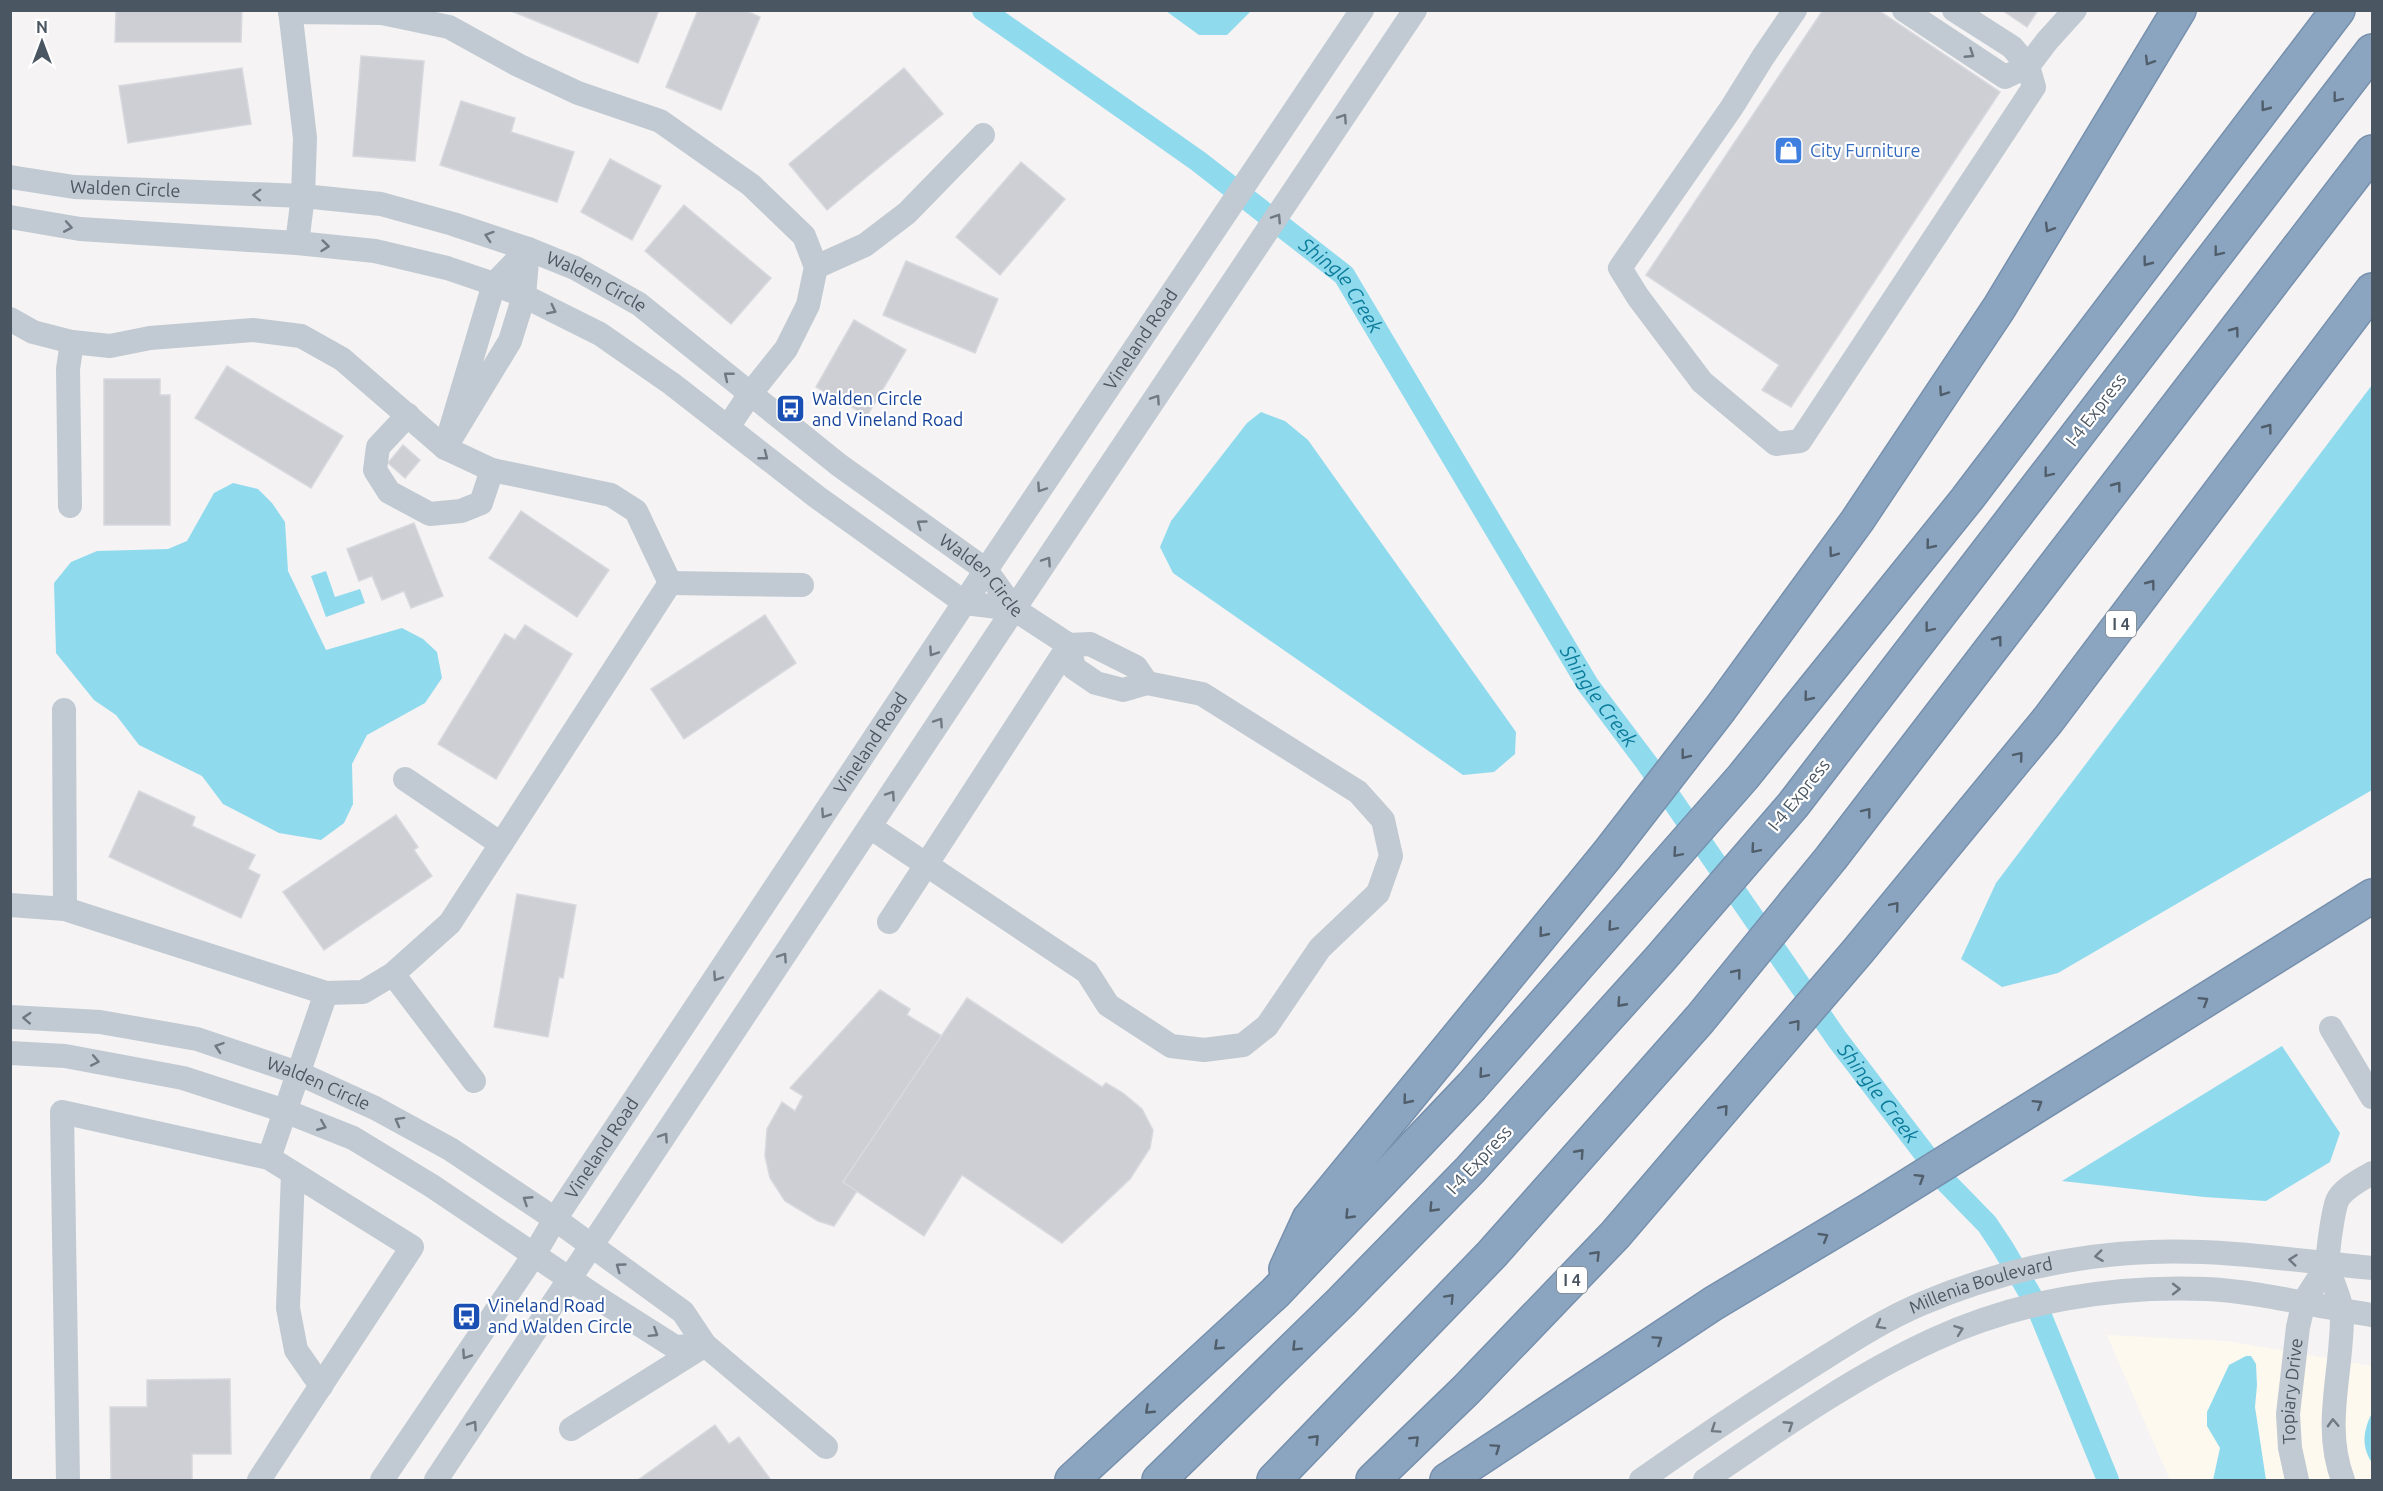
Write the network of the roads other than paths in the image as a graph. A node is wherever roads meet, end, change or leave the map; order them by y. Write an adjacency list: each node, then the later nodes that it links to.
1 (1362, 10): 32 (street, Vineland Road, one-way to 32)
2 (1415, 10): 36 (street, one-way to 2)
3 (1795, 10): 12 (street)
4 (1904, 10): 10 (street)
5 (2075, 10): 12 (street)
6 (2179, 10): 65 (highway, one-way to 65)
7 (2338, 10): 65 (highway, one-way to 65)
8 (290, 11): 16 (street); 20 (street)
9 (1955, 11): 10 (street); 12 (street)
10 (1942, 35): 12 (street, one-way to 12)
11 (2373, 51): 79 (highway, I-4 Express, one-way to 79)
12 (2028, 66)
13 (982, 135): 20 (street)
14 (2373, 152): 80 (highway, one-way to 14)
15 (10, 177): 16 (street, Walden Circle, one-way to 15)
16 (303, 196): 18 (street); 19 (street, Walden Circle, one-way to 16)
17 (10, 217): 18 (street, Walden Circle, one-way to 18)
18 (297, 243): 21 (street, Walden Circle, one-way to 21)
19 (528, 249): 21 (street); 23 (street); 26 (street, Walden Circle, one-way to 19)
20 (816, 267): 26 (street)
21 (494, 284): 23 (street, Walden Circle); 29 (street)
22 (2373, 290): 81 (highway, I 4, one-way to 22)
23 (524, 296): 28 (street, Walden Circle, one-way to 28); 29 (street)
24 (10, 319): 25 (street)
25 (72, 342): 27 (street); 31 (street)
26 (750, 394): 28 (street); 32 (street, Walden Circle, one-way to 26)
27 (408, 414): 29 (street); 30 (street)
28 (728, 427): 35 (street, Walden Circle, one-way to 35)
29 (445, 448): 30 (street)
30 (492, 470): 33 (street)
31 (70, 506)
32 (986, 570): 35 (street, Vineland Road); 36 (street, Walden Circle)
33 (670, 583): 34 (street); 41 (street)
34 (802, 585)
35 (965, 603): 36 (street, Walden Circle); 59 (street, Vineland Road, one-way to 59)
36 (1014, 609): 37 (street); 40 (street, one-way to 36)
37 (1069, 645): 42 (street); 42 (street)
38 (64, 710): 45 (street)
39 (405, 779): 41 (street)
40 (870, 827): 42 (street); 60 (street, one-way to 40)
41 (501, 844): 47 (street)
42 (927, 864): 46 (street)
43 (2373, 896): 82 (highway, one-way to 43)
44 (10, 905): 45 (street)
45 (65, 909): 48 (street)
46 (889, 922)
47 (393, 974): 48 (street); 53 (street)
48 (326, 993): 52 (street)
49 (10, 1017): 52 (street, Walden Circle, one-way to 49)
50 (2331, 1028): 54 (street)
51 (10, 1053): 55 (street, Walden Circle, one-way to 55)
52 (298, 1073): 55 (street); 59 (street, Walden Circle, one-way to 52)
53 (474, 1081)
54 (2373, 1097)
55 (285, 1111): 56 (street); 61 (street, Walden Circle, one-way to 61)
56 (269, 1158): 57 (street); 74 (street)
57 (293, 1173): 70 (street); 70 (street)
58 (2373, 1173): 62 (street)
59 (555, 1219): 60 (street, Walden Circle); 61 (street, Vineland Road)
60 (592, 1246): 64 (street); 69 (street, Walden Circle, one-way to 60)
61 (534, 1255): 64 (street, Walden Circle); 76 (street, Vineland Road, one-way to 76)
62 (2328, 1264): 63 (street, Millenia Boulevard); 66 (street); 67 (street); 83 (street, Millenia Boulevard, one-way to 83)
63 (2373, 1268)
64 (570, 1279): 69 (street, Walden Circle, one-way to 69); 77 (street, one-way to 64)
65 (1275, 1293): 78 (highway, one-way to 78)
66 (2304, 1301): 67 (street, Millenia Boulevard); 73 (street, Millenia Boulevard, one-way to 66); 84 (street, Topiary Drive)
67 (2342, 1309): 68 (street, Millenia Boulevard); 85 (street, one-way to 67)
68 (2373, 1315)
69 (705, 1345): 71 (street); 72 (street, Walden Circle)
70 (321, 1386): 75 (street)
71 (570, 1429)
72 (826, 1447)
73 (1719, 1476)
74 (68, 1480)
75 (260, 1480)
76 (382, 1480)
77 (436, 1480)
78 (1072, 1480)
79 (1158, 1480)
80 (1274, 1480)
81 (1373, 1480)
82 (1447, 1480)
83 (1641, 1480)
84 (2297, 1480)
85 (2343, 1480)

